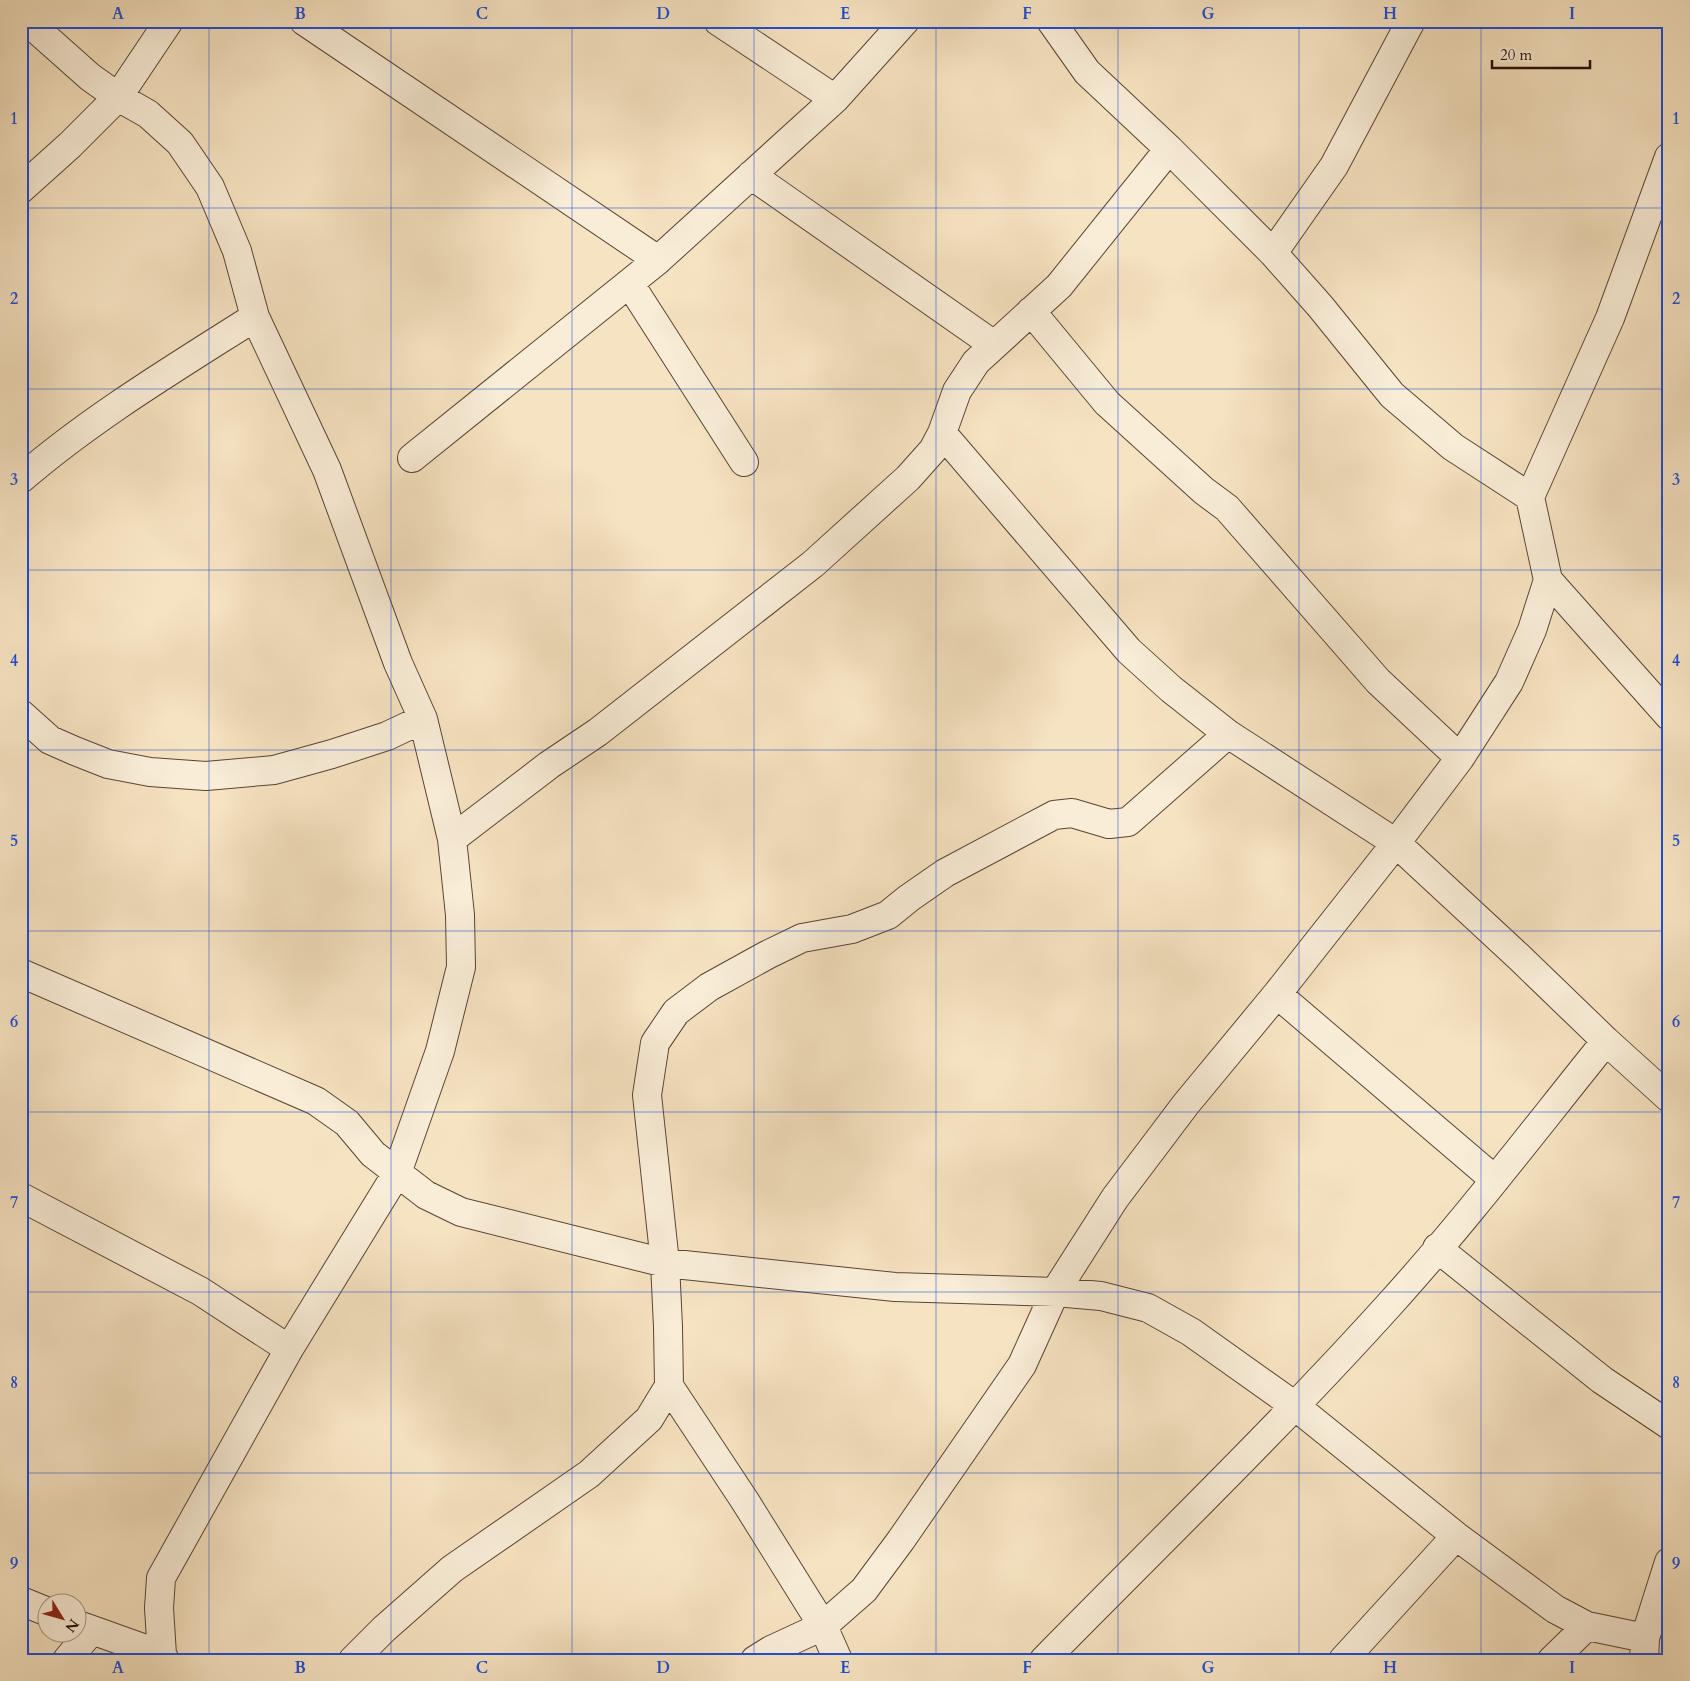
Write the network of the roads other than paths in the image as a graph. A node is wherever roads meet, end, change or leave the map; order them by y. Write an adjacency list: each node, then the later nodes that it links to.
1 (27, 21): 8 (street)
2 (169, 21): 8 (street)
3 (304, 21): 16 (street)
4 (718, 21): 9 (street)
5 (905, 21): 9 (street)
6 (1051, 21): 10 (street)
7 (1411, 21): 15 (street)
8 (118, 97): 14 (street); 19 (street)
9 (835, 99): 12 (street)
10 (1169, 149): 15 (street); 18 (street)
11 (1669, 157): 13 (street)
12 (751, 175): 16 (street); 20 (street)
13 (1665, 186): 25 (street)
14 (21, 190)
15 (1273, 253): 25 (street)
16 (658, 260): 17 (street)
17 (630, 284): 22 (street); 23 (street)
18 (1031, 311): 20 (street); 31 (street)
19 (255, 316): 24 (street); 29 (street)
20 (994, 345): 21 (street)
21 (942, 433): 30 (street); 32 (street)
22 (412, 458)
23 (744, 462)
24 (21, 480)
25 (1530, 497): 26 (street)
26 (1548, 580): 28 (street); 31 (street)
27 (21, 714): 29 (street)
28 (1669, 716)
29 (423, 719): 32 (street)
30 (1228, 734): 33 (street); 42 (street)
31 (1460, 758): 33 (street)
32 (452, 839): 38 (street)
33 (1396, 843): 35 (street); 36 (street)
34 (21, 974): 38 (street)
35 (1277, 994): 39 (street); 43 (street)
36 (1606, 1041): 37 (street); 39 (street)
37 (1669, 1098)
38 (397, 1173): 42 (street); 44 (street)
39 (1495, 1180): 41 (street)
40 (21, 1197): 44 (street)
41 (1438, 1248): 46 (street); 47 (street)
42 (665, 1263): 43 (street); 45 (street)
43 (1055, 1292): 46 (street); 52 (street)
44 (288, 1349): 57 (street)
45 (669, 1386): 52 (street); 59 (street)
46 (1295, 1406): 48 (street); 62 (street)
47 (1669, 1425)
48 (1456, 1536): 53 (street); 63 (street)
49 (1669, 1562): 56 (street)
50 (21, 1601): 51 (street)
51 (38, 1608)
52 (823, 1626): 60 (street); 61 (street)
53 (1587, 1626): 56 (street); 64 (street)
54 (88, 1629): 57 (street)
55 (76, 1644): 58 (street)
56 (1645, 1649)
57 (164, 1657)
58 (67, 1660)
59 (353, 1660)
60 (755, 1660)
61 (838, 1660)
62 (1044, 1660)
63 (1343, 1660)
64 (1552, 1660)

